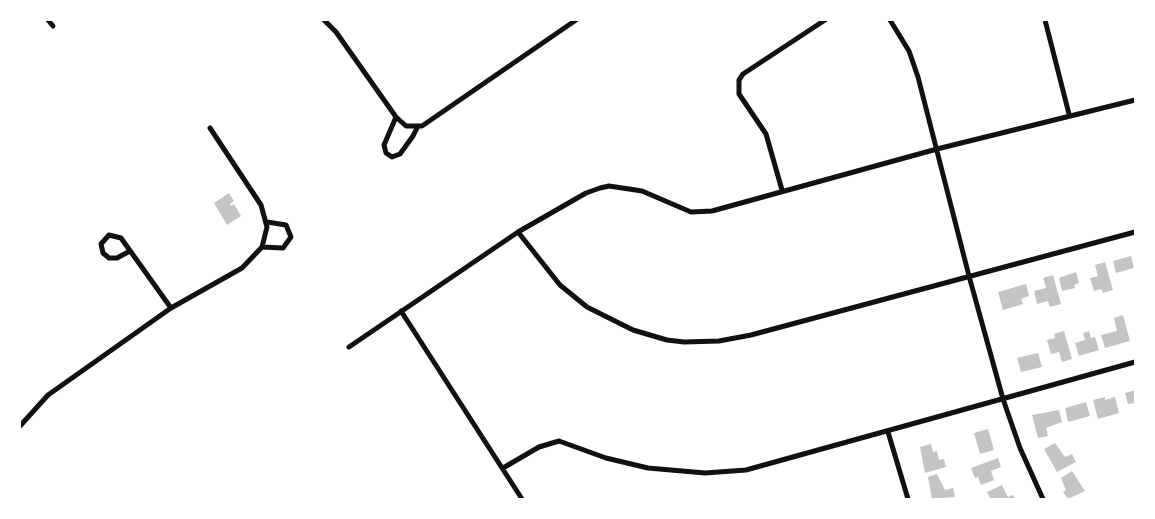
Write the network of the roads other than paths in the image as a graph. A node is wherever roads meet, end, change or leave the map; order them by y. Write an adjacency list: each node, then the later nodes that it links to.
1 (48, 20): 7 (street)
2 (324, 20): 10 (street)
3 (576, 20): 11 (street)
4 (825, 20): 14 (street)
5 (890, 20): 13 (street)
6 (1045, 20): 9 (street)
7 (53, 26)
8 (1135, 100): 9 (street)
9 (1069, 114): 13 (street)
10 (396, 117): 11 (street); 11 (street)
11 (418, 126)
12 (210, 128): 15 (street)
13 (937, 149): 14 (street); 20 (street)
14 (782, 190): 16 (street)
15 (267, 222): 18 (street); 18 (street)
16 (518, 232): 20 (street); 22 (street)
17 (1135, 232): 20 (street)
18 (262, 247): 21 (street)
19 (130, 251): 19 (street); 21 (street)
20 (968, 276): 25 (street)
21 (171, 308): 26 (street)
22 (401, 311): 23 (street); 28 (street)
23 (349, 347)
24 (1135, 362): 25 (street)
25 (1003, 399): 27 (street); 31 (street)
26 (20, 426)
27 (888, 432): 28 (street); 30 (street)
28 (503, 468): 29 (street)
29 (522, 499)
30 (908, 499)
31 (1043, 499)

